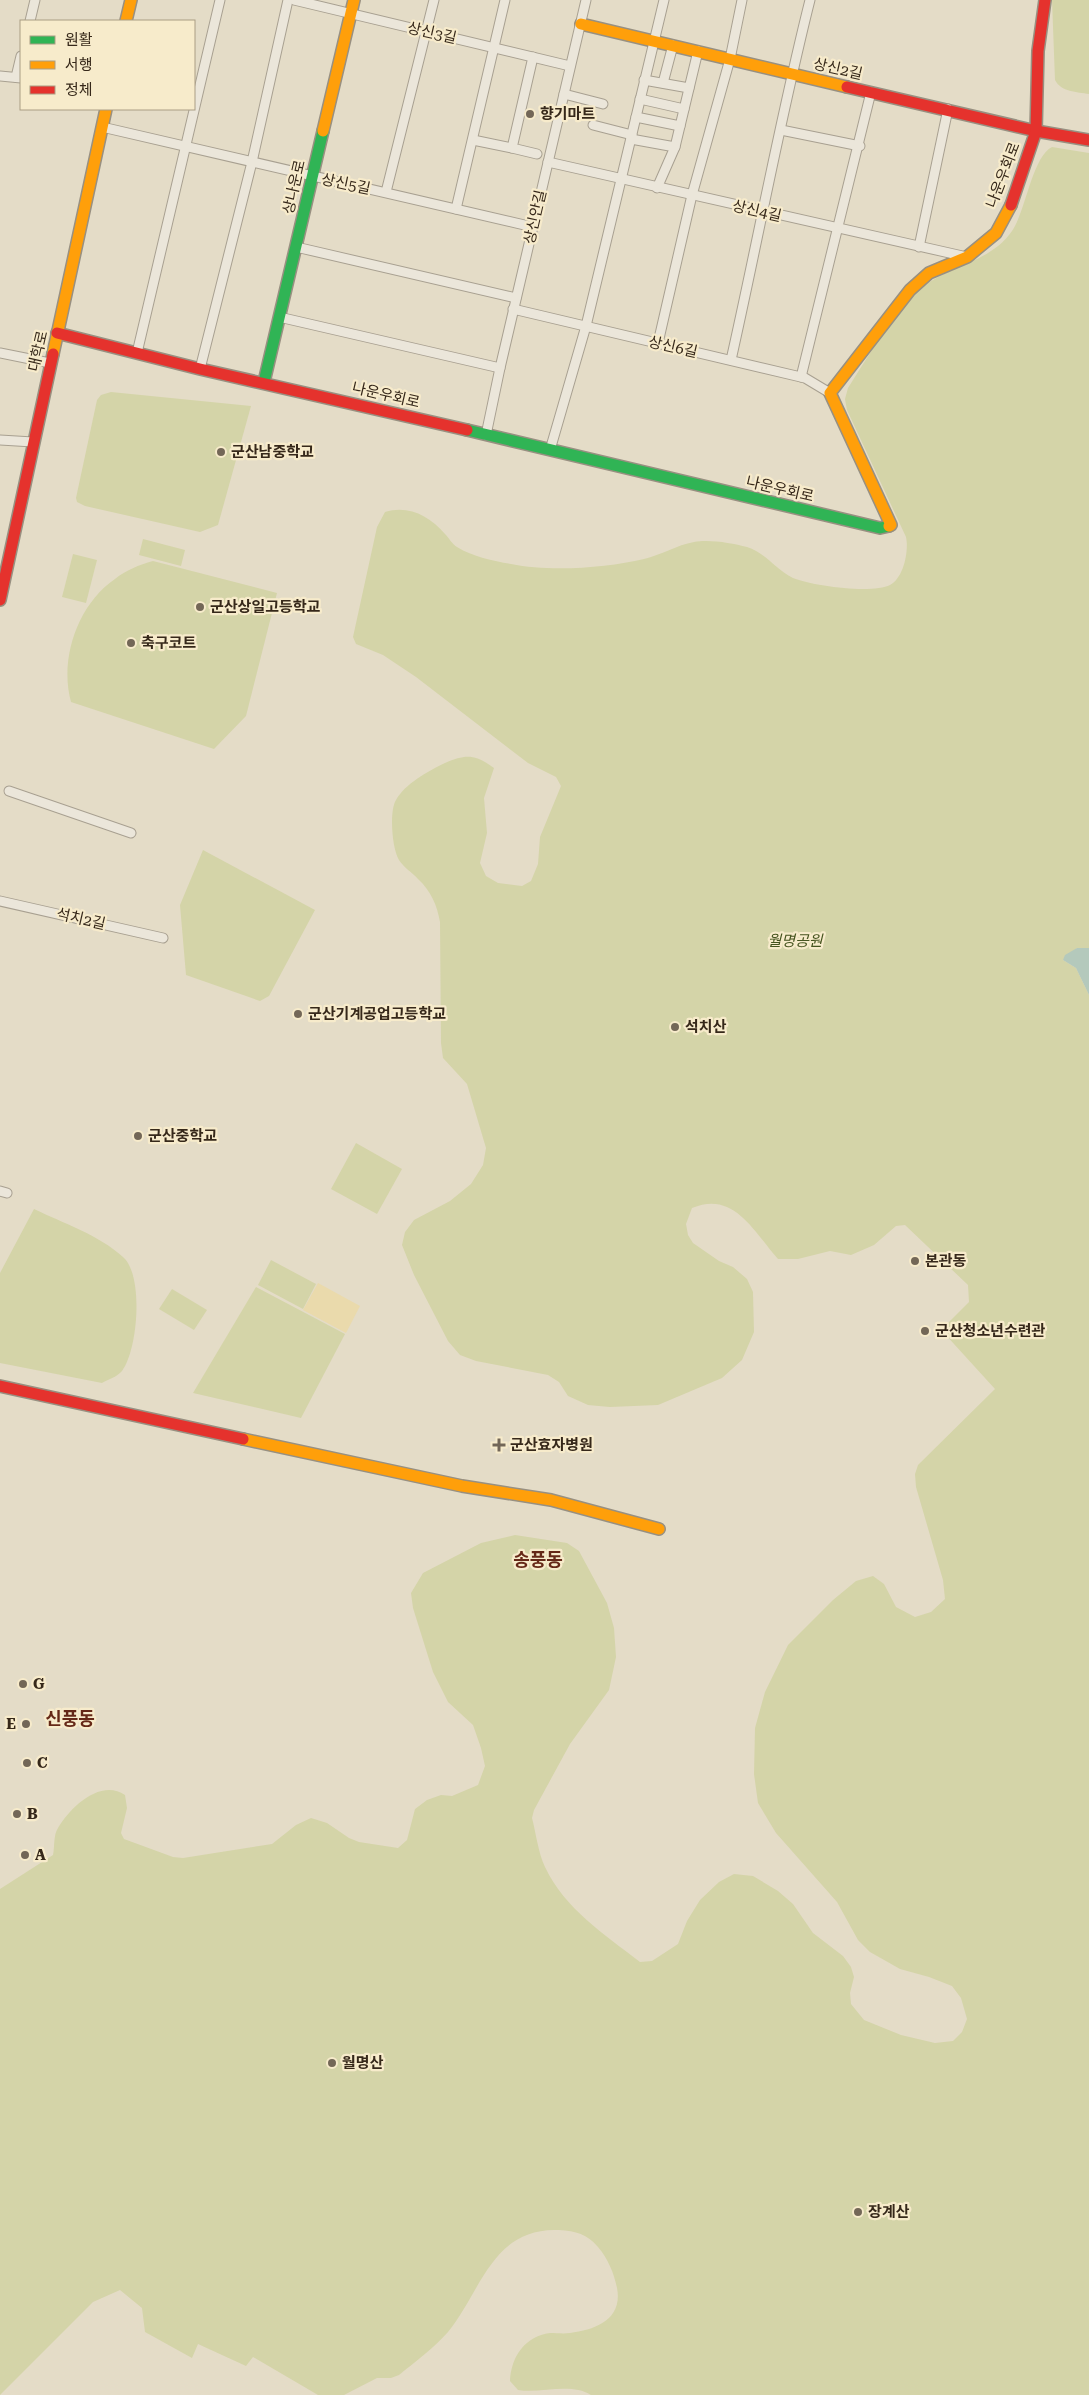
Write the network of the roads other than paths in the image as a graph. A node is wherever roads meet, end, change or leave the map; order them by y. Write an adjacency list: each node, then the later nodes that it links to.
1 (35, 0): 15 (street)
2 (131, 0): 16 (street)
3 (220, 0): 35 (street)
4 (288, 0): 55 (street)
5 (294, 0): 14 (street, 상신3길)
6 (354, 0): 14 (street, 상나운로)
7 (434, 0): 18 (street)
8 (505, 0): 21 (street)
9 (586, 0): 17 (street, 상신안길)
10 (664, 0): 19 (street)
11 (742, 0): 24 (street)
12 (810, 0): 26 (street)
13 (1044, 0): 46 (street, 나운우회로)
14 (351, 14): 18 (street, 상신3길); 57 (street, 상나운로)
15 (30, 20)
16 (126, 20)
17 (581, 24): 19 (street, 상신2길); 25 (street, 상신안길)
18 (427, 32): 21 (street, 상신3길); 60 (street)
19 (654, 41): 20 (street, 상신2길); 29 (street)
20 (673, 45): 22 (street, 상신2길); 30 (street)
21 (495, 48): 23 (street, 상신3길); 48 (street)
22 (698, 51): 24 (street, 상신2길); 31 (street)
23 (533, 57): 25 (street, 상신3길); 53 (street)
24 (730, 59): 26 (street, 상신2길); 61 (street)
25 (570, 66): 33 (street, 상신안길)
26 (792, 73): 32 (street, 상신2길); 45 (street)
27 (0, 76): 28 (street)
28 (19, 78)
29 (644, 80): 30 (street); 34 (street)
30 (663, 83): 31 (street)
31 (689, 88): 37 (street)
32 (872, 92): 38 (street, 상신2길); 51 (street)
33 (564, 94): 36 (street); 56 (street, 상신안길)
34 (640, 99): 37 (street); 41 (street)
35 (195, 104)
36 (603, 104)
37 (684, 109): 43 (street)
38 (948, 109): 46 (street, 상신2길); 67 (street)
39 (106, 110): 44 (street, 대학로)
40 (194, 110): 50 (street)
41 (636, 117): 43 (street); 47 (street)
42 (593, 125): 47 (street)
43 (680, 126): 52 (street)
44 (102, 127): 50 (street, 상신5길); 73 (street, 대학로)
45 (780, 130): 51 (street); 63 (street)
46 (1036, 131): 49 (street, 상신2길); 68 (street, 나운우회로)
47 (632, 137): 52 (street); 58 (street)
48 (473, 140): 53 (street); 62 (street)
49 (1089, 140)
50 (185, 146): 55 (street, 상신5길); 75 (street)
51 (860, 146): 65 (street)
52 (675, 147): 59 (street)
53 (512, 148): 54 (street)
54 (537, 154)
55 (252, 162): 57 (street, 상신5길); 79 (street)
56 (548, 162): 58 (street, 상신4길); 64 (street, 상신안길)
57 (312, 177): 60 (street, 상신5길); 66 (street, 상나운로)
58 (622, 179): 59 (street, 상신4길); 72 (street)
59 (657, 188): 61 (street, 상신4길)
60 (386, 192): 62 (street, 상신5길)
61 (692, 196): 63 (street, 상신4길); 74 (street)
62 (456, 209): 64 (street, 상신5길)
63 (764, 212): 65 (street, 상신4길); 77 (street)
64 (533, 227): 69 (street, 상신안길)
65 (839, 228): 67 (street, 상신4길); 81 (street)
66 (296, 247): 69 (street); 71 (street, 상나운로)
67 (919, 247): 68 (street, 상신4길)
68 (967, 257): 83 (street, 나운우회로)
69 (516, 298): 70 (street, 상신안길)
70 (514, 309): 72 (street, 상신6길); 80 (street, 상신안길)
71 (279, 317): 80 (street); 82 (street, 상나운로)
72 (586, 326): 74 (street, 상신6길); 87 (street)
73 (57, 333): 75 (street, 나운우회로); 78 (street, 대학로)
74 (658, 343): 77 (street, 상신6길)
75 (136, 352): 79 (street, 나운우회로)
76 (0, 353): 78 (street)
77 (730, 360): 81 (street, 상신6길)
78 (50, 363): 86 (street, 대학로)
79 (200, 368): 82 (street, 나운우회로)
80 (500, 368): 84 (street, 상신안길)
81 (801, 377): 83 (street, 상신6길)
82 (264, 382): 84 (street, 나운우회로)
83 (830, 393): 87 (street, 나운우회로)
84 (486, 435): 87 (street, 나운우회로)
85 (0, 440): 86 (street)
86 (33, 442): 88 (street, 대학로)
87 (550, 450)
88 (4, 566): 89 (street, 대학로)
89 (0, 600)
90 (9, 791): 91 (street)
91 (131, 833)
92 (0, 901): 93 (street, 석치2길)
93 (163, 938)
94 (0, 1386): 95 (street)
95 (659, 1530)

